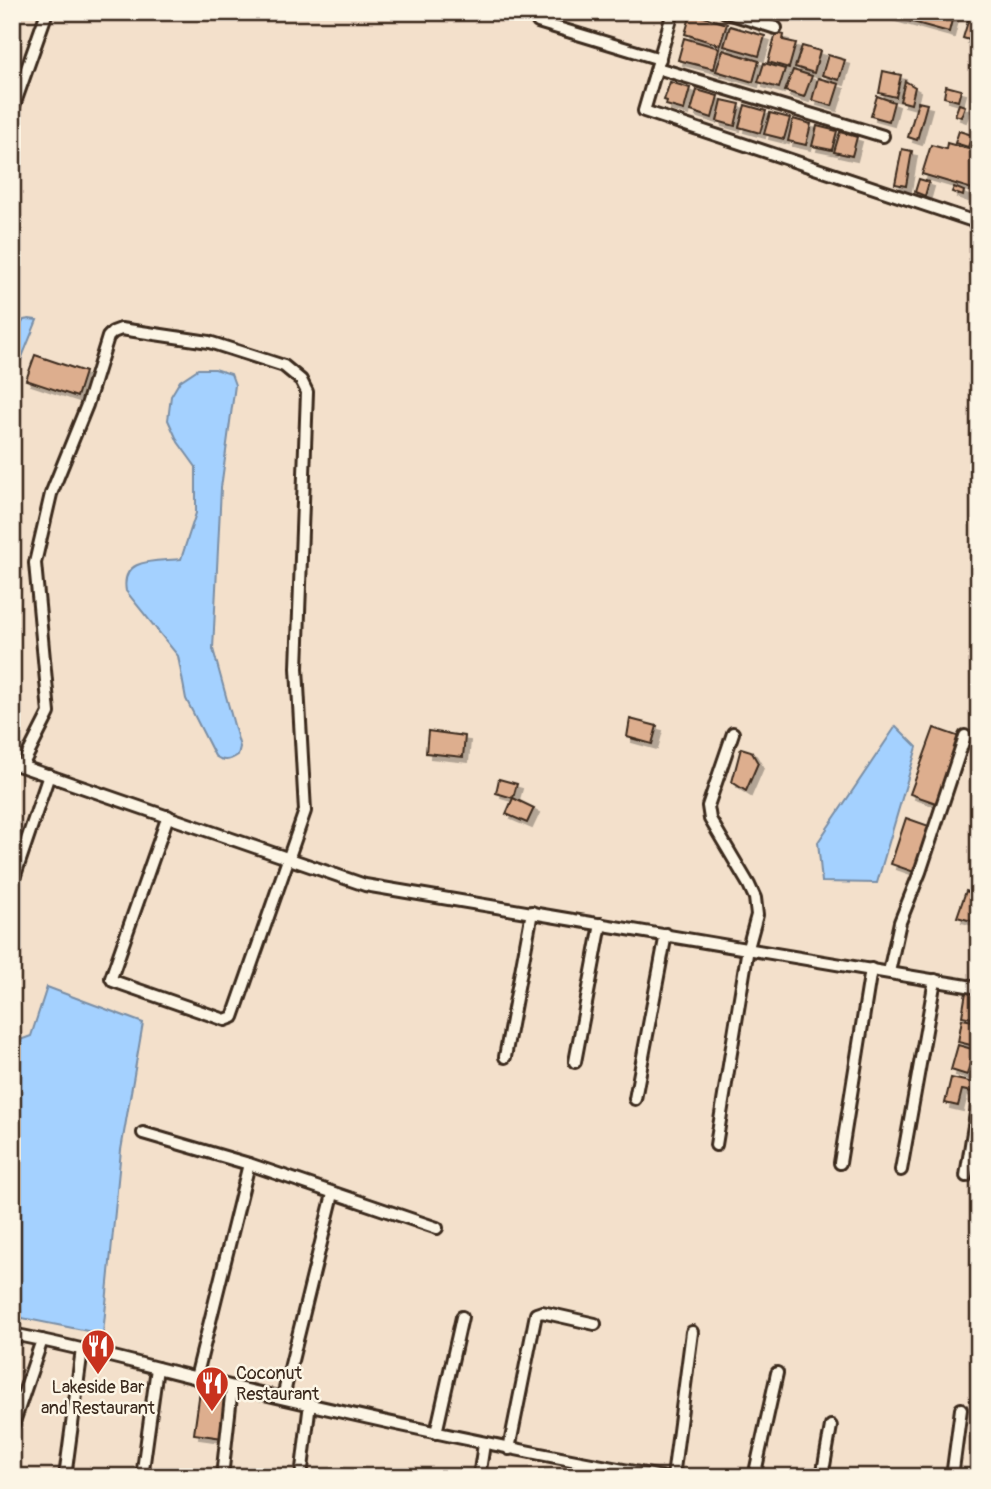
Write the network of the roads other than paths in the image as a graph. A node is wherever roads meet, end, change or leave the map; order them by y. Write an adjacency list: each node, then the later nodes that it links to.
1 (47, 12): 7 (street)
2 (674, 12): 6 (street)
3 (725, 12): 5 (street)
4 (538, 22): 6 (street)
5 (776, 28)
6 (659, 63): 8 (street); 9 (street)
7 (12, 111)
8 (883, 136)
9 (979, 223)
10 (733, 733): 20 (street)
11 (965, 736): 22 (street)
12 (17, 765): 13 (street); 15 (street)
13 (49, 775): 14 (street); 16 (street)
14 (168, 816): 15 (street); 15 (street)
15 (289, 858): 17 (street)
16 (12, 884)
17 (532, 912): 18 (street); 25 (street)
18 (601, 924): 19 (street); 26 (street)
19 (666, 934): 20 (street); 28 (street)
20 (748, 948): 21 (street); 30 (street)
21 (871, 969): 22 (street); 31 (street)
22 (890, 972): 23 (street)
23 (936, 980): 24 (street); 33 (street)
24 (979, 988)
25 (505, 1057)
26 (575, 1062)
27 (979, 1094): 34 (street)
28 (635, 1099)
29 (143, 1133): 32 (street)
30 (716, 1145)
31 (840, 1163)
32 (249, 1164): 35 (street); 45 (street)
33 (901, 1170)
34 (966, 1176)
35 (332, 1194): 36 (street); 47 (street)
36 (437, 1228)
37 (462, 1317): 52 (street)
38 (595, 1324): 54 (street)
39 (692, 1332): 61 (street)
40 (12, 1334): 41 (street)
41 (42, 1340): 42 (street); 51 (street)
42 (82, 1349): 43 (street); 55 (street)
43 (157, 1367): 45 (street); 56 (street)
44 (777, 1373): 62 (street)
45 (196, 1377): 46 (street)
46 (233, 1387): 47 (street); 57 (street)
47 (283, 1397): 48 (street)
48 (310, 1404): 52 (street); 58 (street)
49 (961, 1409): 64 (street)
50 (831, 1426): 63 (street)
51 (12, 1429)
52 (436, 1433): 53 (street)
53 (484, 1444): 54 (street); 59 (street)
54 (509, 1450): 60 (street)
55 (65, 1477)
56 (142, 1477)
57 (222, 1477)
58 (301, 1477)
59 (479, 1477)
60 (662, 1477)
61 (673, 1477)
62 (754, 1477)
63 (822, 1477)
64 (952, 1477)

